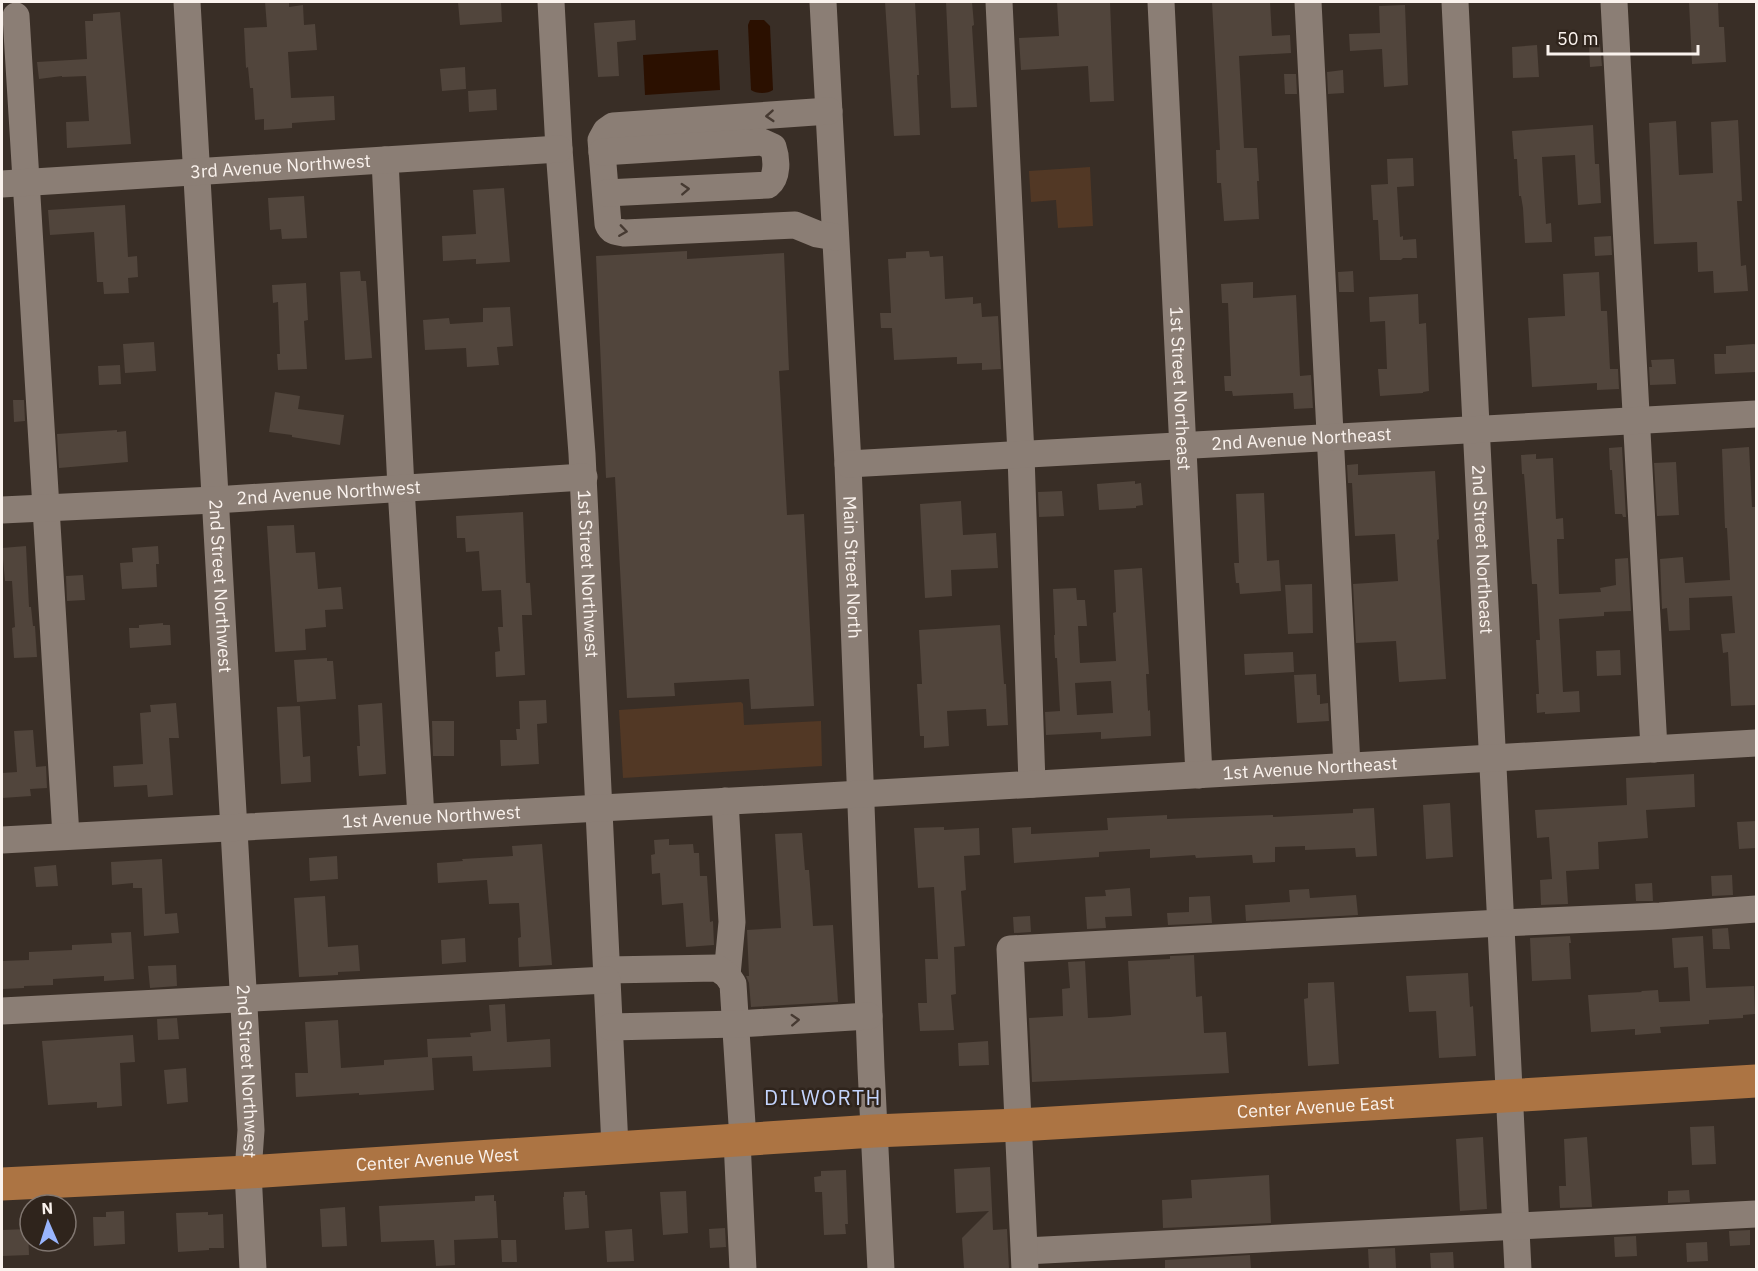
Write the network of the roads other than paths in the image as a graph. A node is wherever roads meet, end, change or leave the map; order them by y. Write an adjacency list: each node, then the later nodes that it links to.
1 (187, 2): 14 (street, 2nd Street Northwest)
2 (551, 2): 11 (street, 1st Street Northwest)
3 (823, 2): 10 (street, Main Street North)
4 (999, 2): 23 (street)
5 (1161, 2): 22 (street, 1st Street Northeast)
6 (1308, 2): 21 (street)
7 (1455, 2): 20 (street, 2nd Street Northeast)
8 (1614, 2): 19 (street)
9 (16, 16): 15 (street)
10 (829, 111): 12 (street, one-way to 12); 17 (street, Main Street North)
11 (559, 149): 13 (street, 3rd Avenue Northwest); 25 (street, 1st Street Northwest)
12 (602, 152): 16 (street); 16 (street, one-way to 12)
13 (385, 160): 14 (street, 3rd Avenue Northwest); 26 (street)
14 (195, 172): 15 (street, 3rd Avenue Northwest); 27 (street, 2nd Street Northwest)
15 (14, 183): 28 (street)
16 (606, 194): 17 (street, one-way to 17)
17 (836, 237): 24 (street, Main Street North)
18 (1756, 414): 19 (street, 2nd Avenue Northeast)
19 (1636, 421): 20 (street, 2nd Avenue Northeast); 31 (street)
20 (1476, 430): 21 (street, 2nd Avenue Northeast); 32 (street, 2nd Street Northeast)
21 (1331, 438): 22 (street, 2nd Avenue Northeast); 33 (street)
22 (1183, 446): 23 (street, 2nd Avenue Northeast); 34 (street, 1st Street Northeast)
23 (1021, 455): 24 (street, 2nd Avenue Northeast); 35 (street)
24 (848, 464): 36 (street, Main Street North)
25 (584, 477): 26 (street, 2nd Avenue Northwest); 38 (street, 1st Street Northwest)
26 (401, 488): 27 (street, 2nd Avenue Northwest); 39 (street)
27 (214, 500): 28 (street, 2nd Avenue Northwest); 40 (street, 2nd Street Northwest)
28 (46, 508): 29 (street, 2nd Avenue Northwest); 41 (street)
29 (2, 510)
30 (1756, 743): 31 (street, 1st Avenue Northeast)
31 (1654, 749): 32 (street, 1st Avenue Northeast)
32 (1492, 758): 33 (street, 1st Avenue Northeast); 44 (street, 2nd Street Northeast)
33 (1347, 766): 34 (street, 1st Avenue Northeast)
34 (1199, 775): 35 (street, 1st Avenue Northeast)
35 (1032, 784): 36 (street, 1st Avenue Northeast)
36 (861, 794): 37 (street, 1st Avenue Northwest); 49 (street, Main Street North)
37 (725, 801): 38 (street, 1st Avenue Northwest); 46 (street)
38 (599, 808): 39 (street, 1st Avenue Northwest); 45 (street, 1st Street Northwest)
39 (421, 817): 40 (street, 1st Avenue Northwest)
40 (233, 827): 41 (street, 1st Avenue Northwest); 47 (street, 2nd Street Northwest)
41 (66, 836): 42 (street, 1st Avenue Northwest)
42 (2, 840)
43 (1756, 909): 44 (street)
44 (1501, 923): 53 (street, 2nd Street Northeast); 54 (street)
45 (607, 975): 46 (street); 47 (street); 51 (street, 1st Street Northwest)
46 (727, 975): 50 (street)
47 (243, 999): 48 (street); 58 (street, 2nd Street Northwest)
48 (2, 1011)
49 (869, 1016): 50 (street, one-way to 49); 55 (street, Main Street North)
50 (737, 1024): 51 (street); 56 (street)
51 (610, 1027): 57 (street, 1st Street Northwest)
52 (1756, 1081): 53 (main road, Center Avenue East)
53 (1509, 1096): 54 (main road, Center Avenue East); 61 (street, 2nd Street Northeast)
54 (1019, 1125): 55 (main road, Center Avenue East); 62 (street)
55 (874, 1131): 56 (main road, Center Avenue West); 65 (street, Main Street North)
56 (740, 1140): 57 (main road, Center Avenue West); 64 (street)
57 (615, 1147): 58 (main road, Center Avenue West)
58 (249, 1172): 59 (main road, Center Avenue West); 63 (street, 2nd Street Northwest)
59 (2, 1184)
60 (1756, 1214): 61 (street)
61 (1515, 1227): 62 (street); 66 (street, 2nd Street Northeast)
62 (1025, 1260)
63 (253, 1269)
64 (743, 1269)
65 (881, 1269)
66 (1518, 1269)

